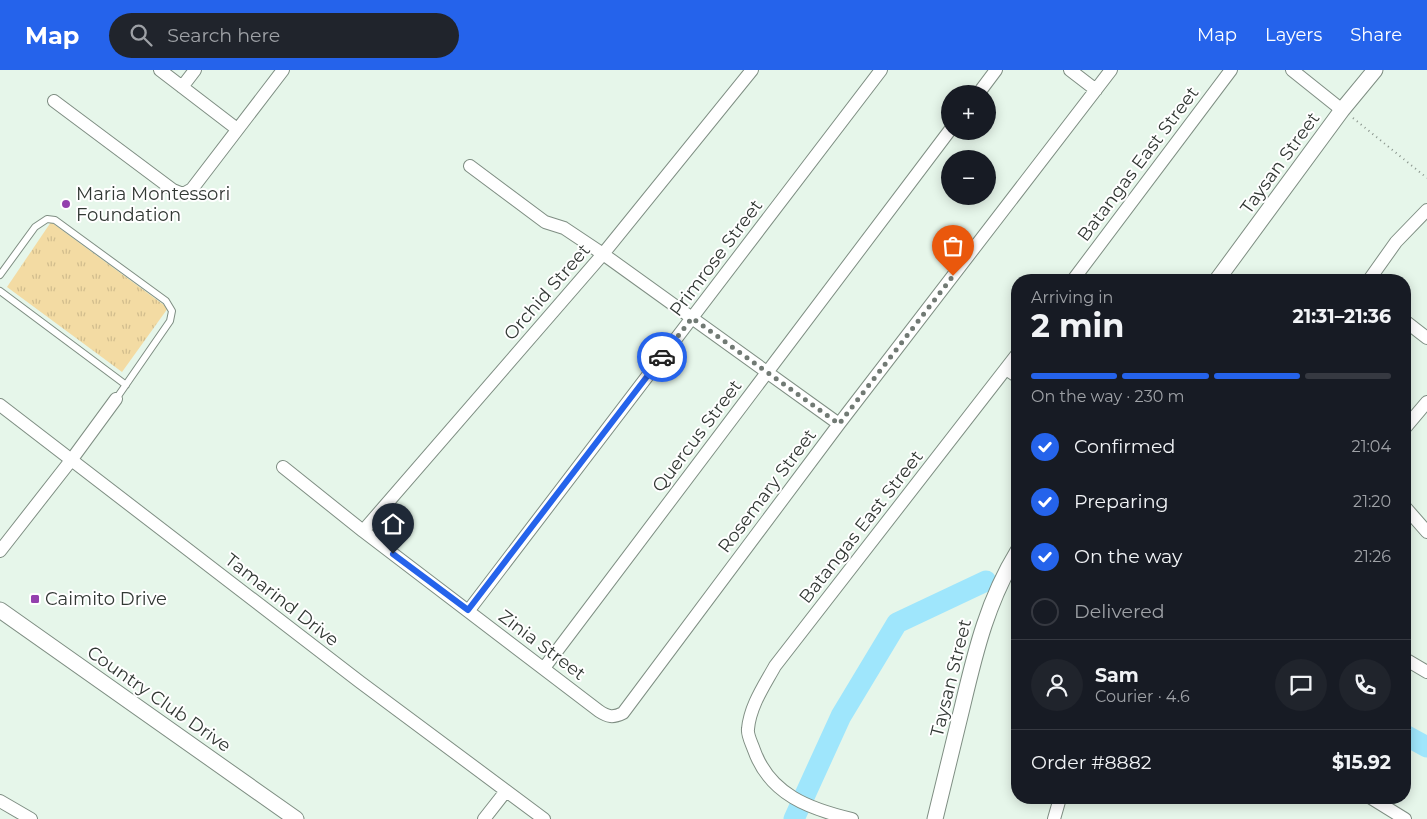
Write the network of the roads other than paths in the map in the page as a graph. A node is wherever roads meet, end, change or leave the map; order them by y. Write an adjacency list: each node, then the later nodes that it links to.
1 (160, 70): 13 (street)
2 (195, 70): 13 (street)
3 (283, 70): 17 (street)
4 (752, 70): 21 (street, Orchid Street)
5 (881, 70): 27 (street, Primrose Street)
6 (996, 70): 12 (street)
7 (1070, 70): 14 (street)
8 (1111, 70): 14 (street, Rosemary Street)
9 (1231, 70): 22 (street, Batangas East Street)
10 (1292, 70): 16 (street)
11 (1375, 70): 16 (street, Taysan Street)
12 (985, 85)
13 (182, 87): 17 (street)
14 (1096, 90): 39 (street, Rosemary Street)
15 (54, 101): 17 (street)
16 (1342, 110): 23 (street, Taysan Street)
17 (237, 129)
18 (942, 140): 32 (street, Quercus Street)
19 (470, 166): 21 (street)
20 (1427, 210): 24 (street)
21 (603, 254): 27 (street); 43 (street, Orchid Street)
22 (1078, 274)
23 (1221, 274)
24 (1373, 274)
25 (0, 275): 34 (lane)
26 (0, 291): 34 (lane)
27 (692, 318): 32 (street); 48 (street, Primrose Street)
28 (1411, 325): 29 (street)
29 (1427, 338)
30 (1011, 362): 31 (street, Batangas East Street)
31 (1006, 369): 33 (street); 61 (street, Batangas East Street)
32 (768, 372): 39 (street); 50 (street, Quercus Street)
33 (1011, 372)
34 (126, 385): 35 (lane)
35 (116, 399): 40 (street)
36 (1427, 402): 38 (street)
37 (0, 405): 40 (street, Tamarind Drive)
38 (1411, 421)
39 (839, 424): 52 (street, Rosemary Street)
40 (72, 459): 45 (street); 53 (street, Tamarind Drive)
41 (283, 468): 43 (street, Zinia Street)
42 (1411, 514): 44 (street)
43 (363, 531): 48 (street, Zinia Street)
44 (1427, 532)
45 (0, 551)
46 (1011, 562): 62 (street, Taysan Street)
47 (0, 610): 58 (street, Country Club Drive)
48 (468, 610): 50 (street, Zinia Street)
49 (1411, 663): 51 (street)
50 (544, 668): 52 (street, Zinia Street)
51 (1427, 672)
52 (616, 716)
53 (506, 790): 59 (street); 60 (street, Tamarind Drive)
54 (0, 801): 57 (street)
55 (1058, 804): 63 (street)
56 (1381, 804): 64 (street)
57 (31, 819)
58 (296, 819)
59 (484, 819)
60 (544, 819)
61 (852, 819)
62 (935, 819)
63 (1054, 819)
64 (1405, 819)

